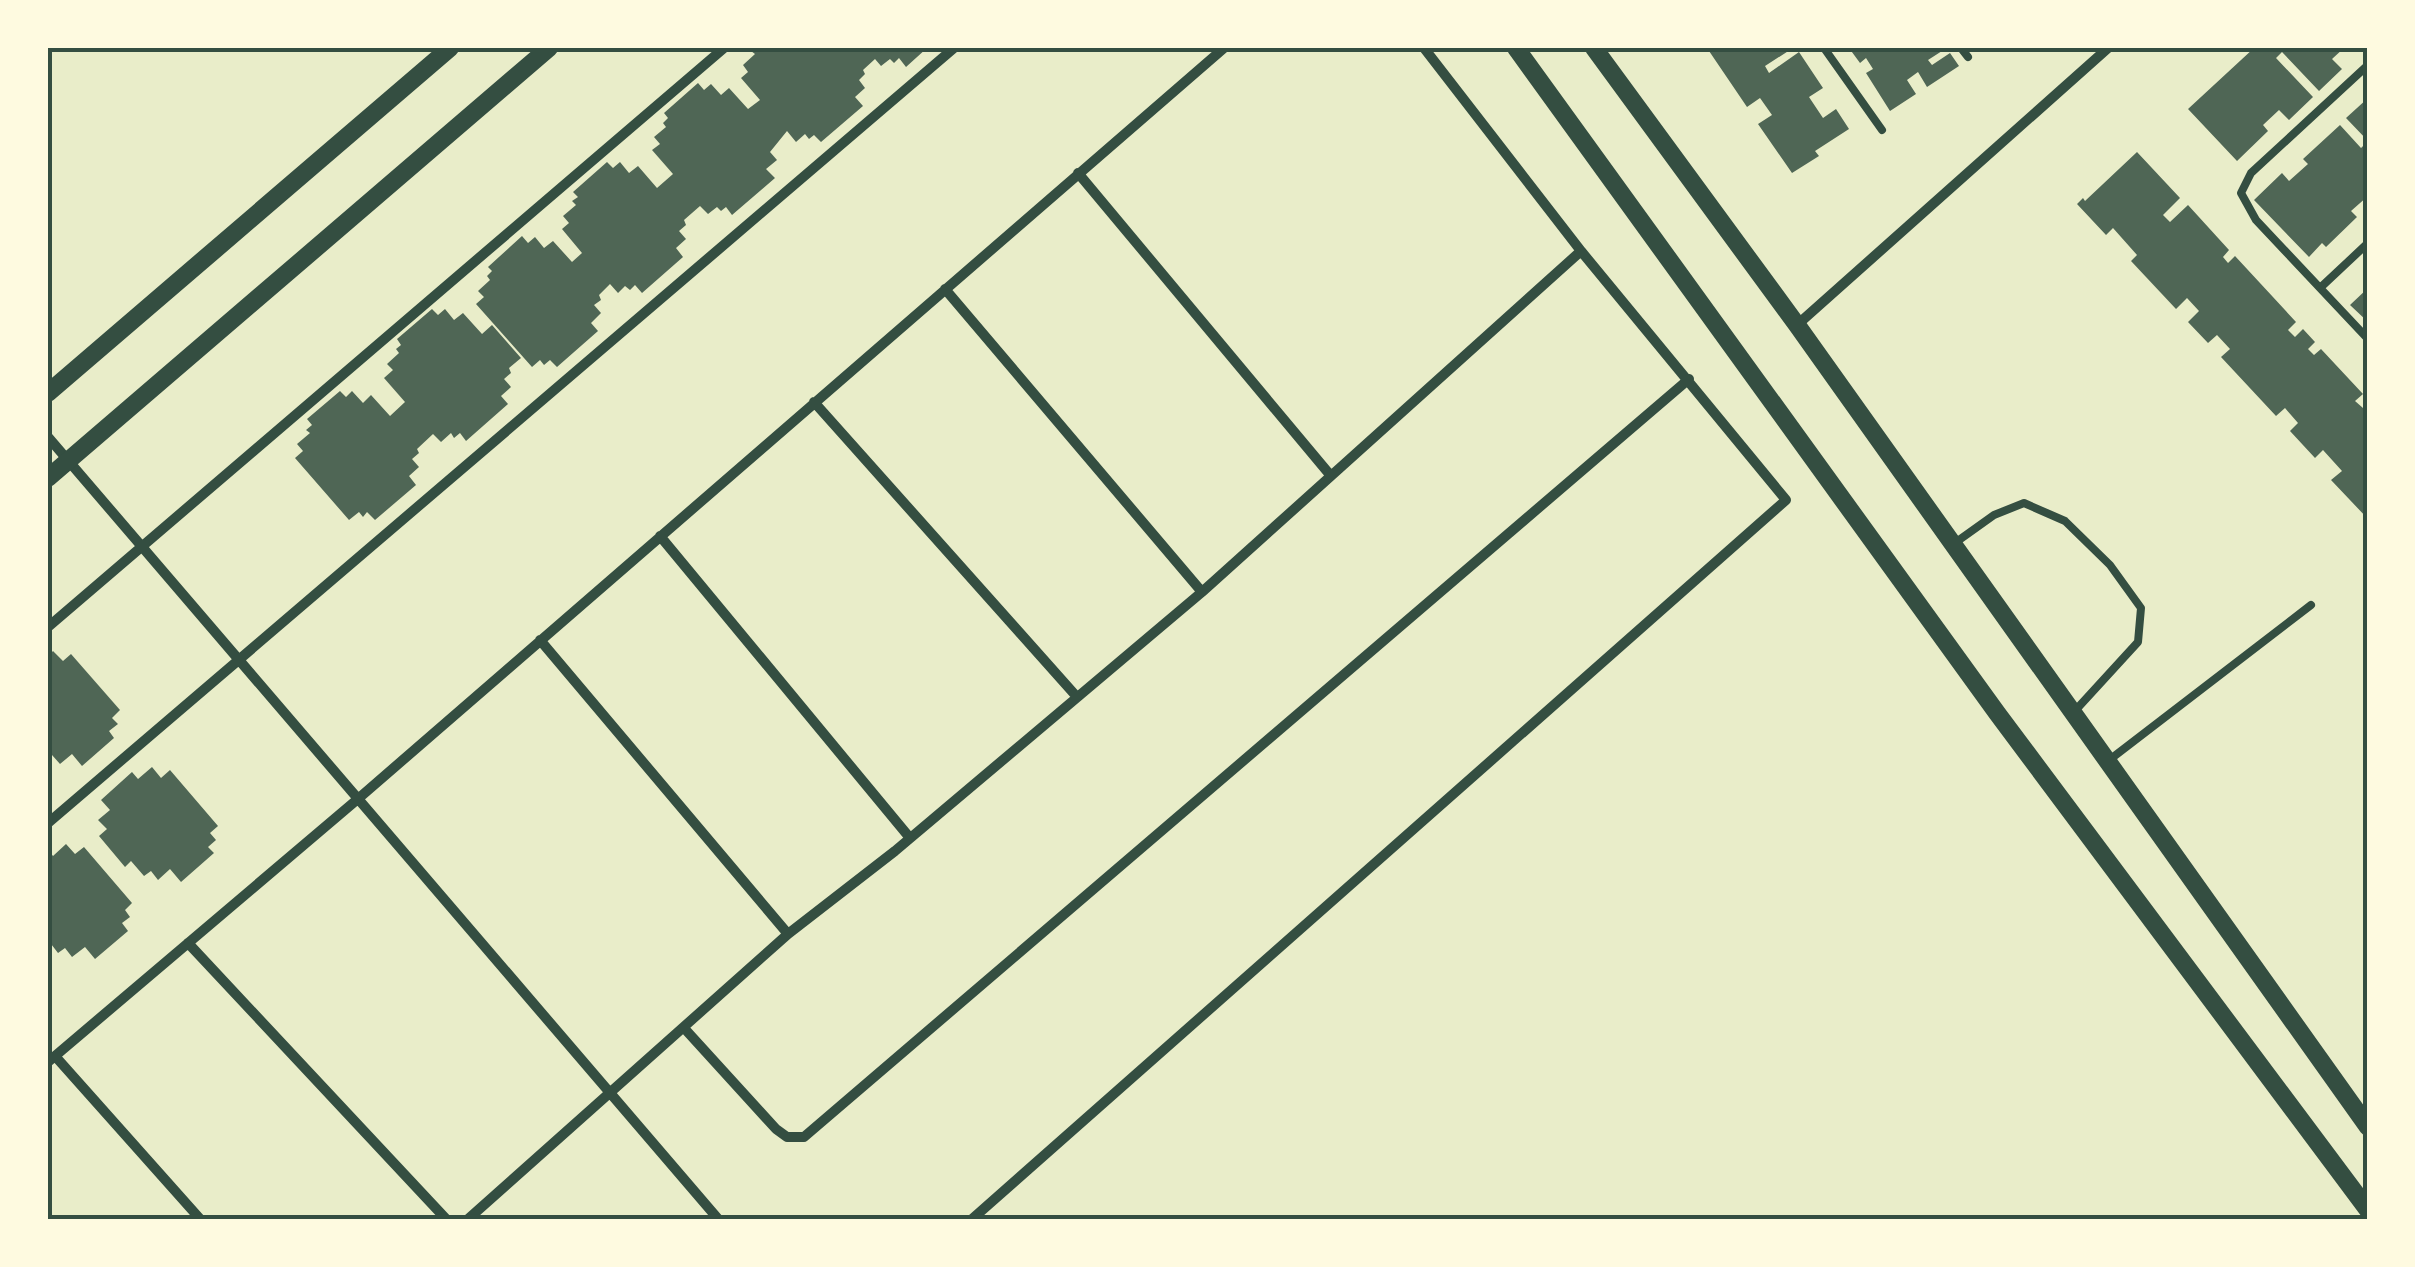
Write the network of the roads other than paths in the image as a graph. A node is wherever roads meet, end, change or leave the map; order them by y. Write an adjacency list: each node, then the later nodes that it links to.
1 (450, 48): 23 (street)
2 (549, 48): 26 (street)
3 (724, 48): 31 (street)
4 (954, 48): 36 (street)
5 (1224, 48): 15 (street)
6 (1424, 48): 17 (street)
7 (1516, 48): 49 (street)
8 (1594, 48): 20 (street)
9 (1824, 48): 14 (lane)
10 (1961, 48): 12 (lane)
11 (2108, 48): 20 (street)
12 (1968, 58)
13 (2368, 64): 18 (lane)
14 (1882, 130)
15 (1078, 173): 19 (street); 27 (street)
16 (2368, 243): 18 (lane)
17 (1581, 251): 22 (street); 27 (street)
18 (2320, 288): 21 (lane)
19 (944, 289): 24 (street); 32 (street)
20 (1797, 325): 30 (street)
21 (2368, 338)
22 (1689, 379): 45 (street); 55 (street)
23 (48, 393)
24 (814, 402): 29 (street); 37 (street)
25 (48, 437): 26 (street)
26 (68, 460): 28 (street); 31 (street)
27 (1331, 476): 32 (street)
28 (48, 478)
29 (660, 536): 35 (street); 42 (street)
30 (1952, 545): 38 (street); 38 (lane)
31 (142, 546): 34 (street); 36 (street)
32 (1202, 592): 37 (street)
33 (2311, 605): 39 (lane)
34 (48, 627)
35 (540, 640): 40 (street); 43 (street)
36 (238, 660): 40 (street); 41 (street)
37 (1078, 697): 42 (street)
38 (2073, 713): 39 (street)
39 (2107, 762): 48 (street)
40 (359, 798): 44 (street); 47 (street)
41 (48, 823)
42 (910, 838): 43 (street)
43 (788, 934): 45 (street)
44 (188, 943): 46 (street); 52 (street)
45 (684, 1028): 47 (street)
46 (51, 1059): 51 (street)
47 (610, 1091): 50 (street); 53 (street)
48 (2368, 1127)
49 (2368, 1210)
50 (715, 1215): 54 (street)
51 (200, 1220)
52 (447, 1220)
53 (467, 1220)
54 (702, 1220)
55 (970, 1220)

